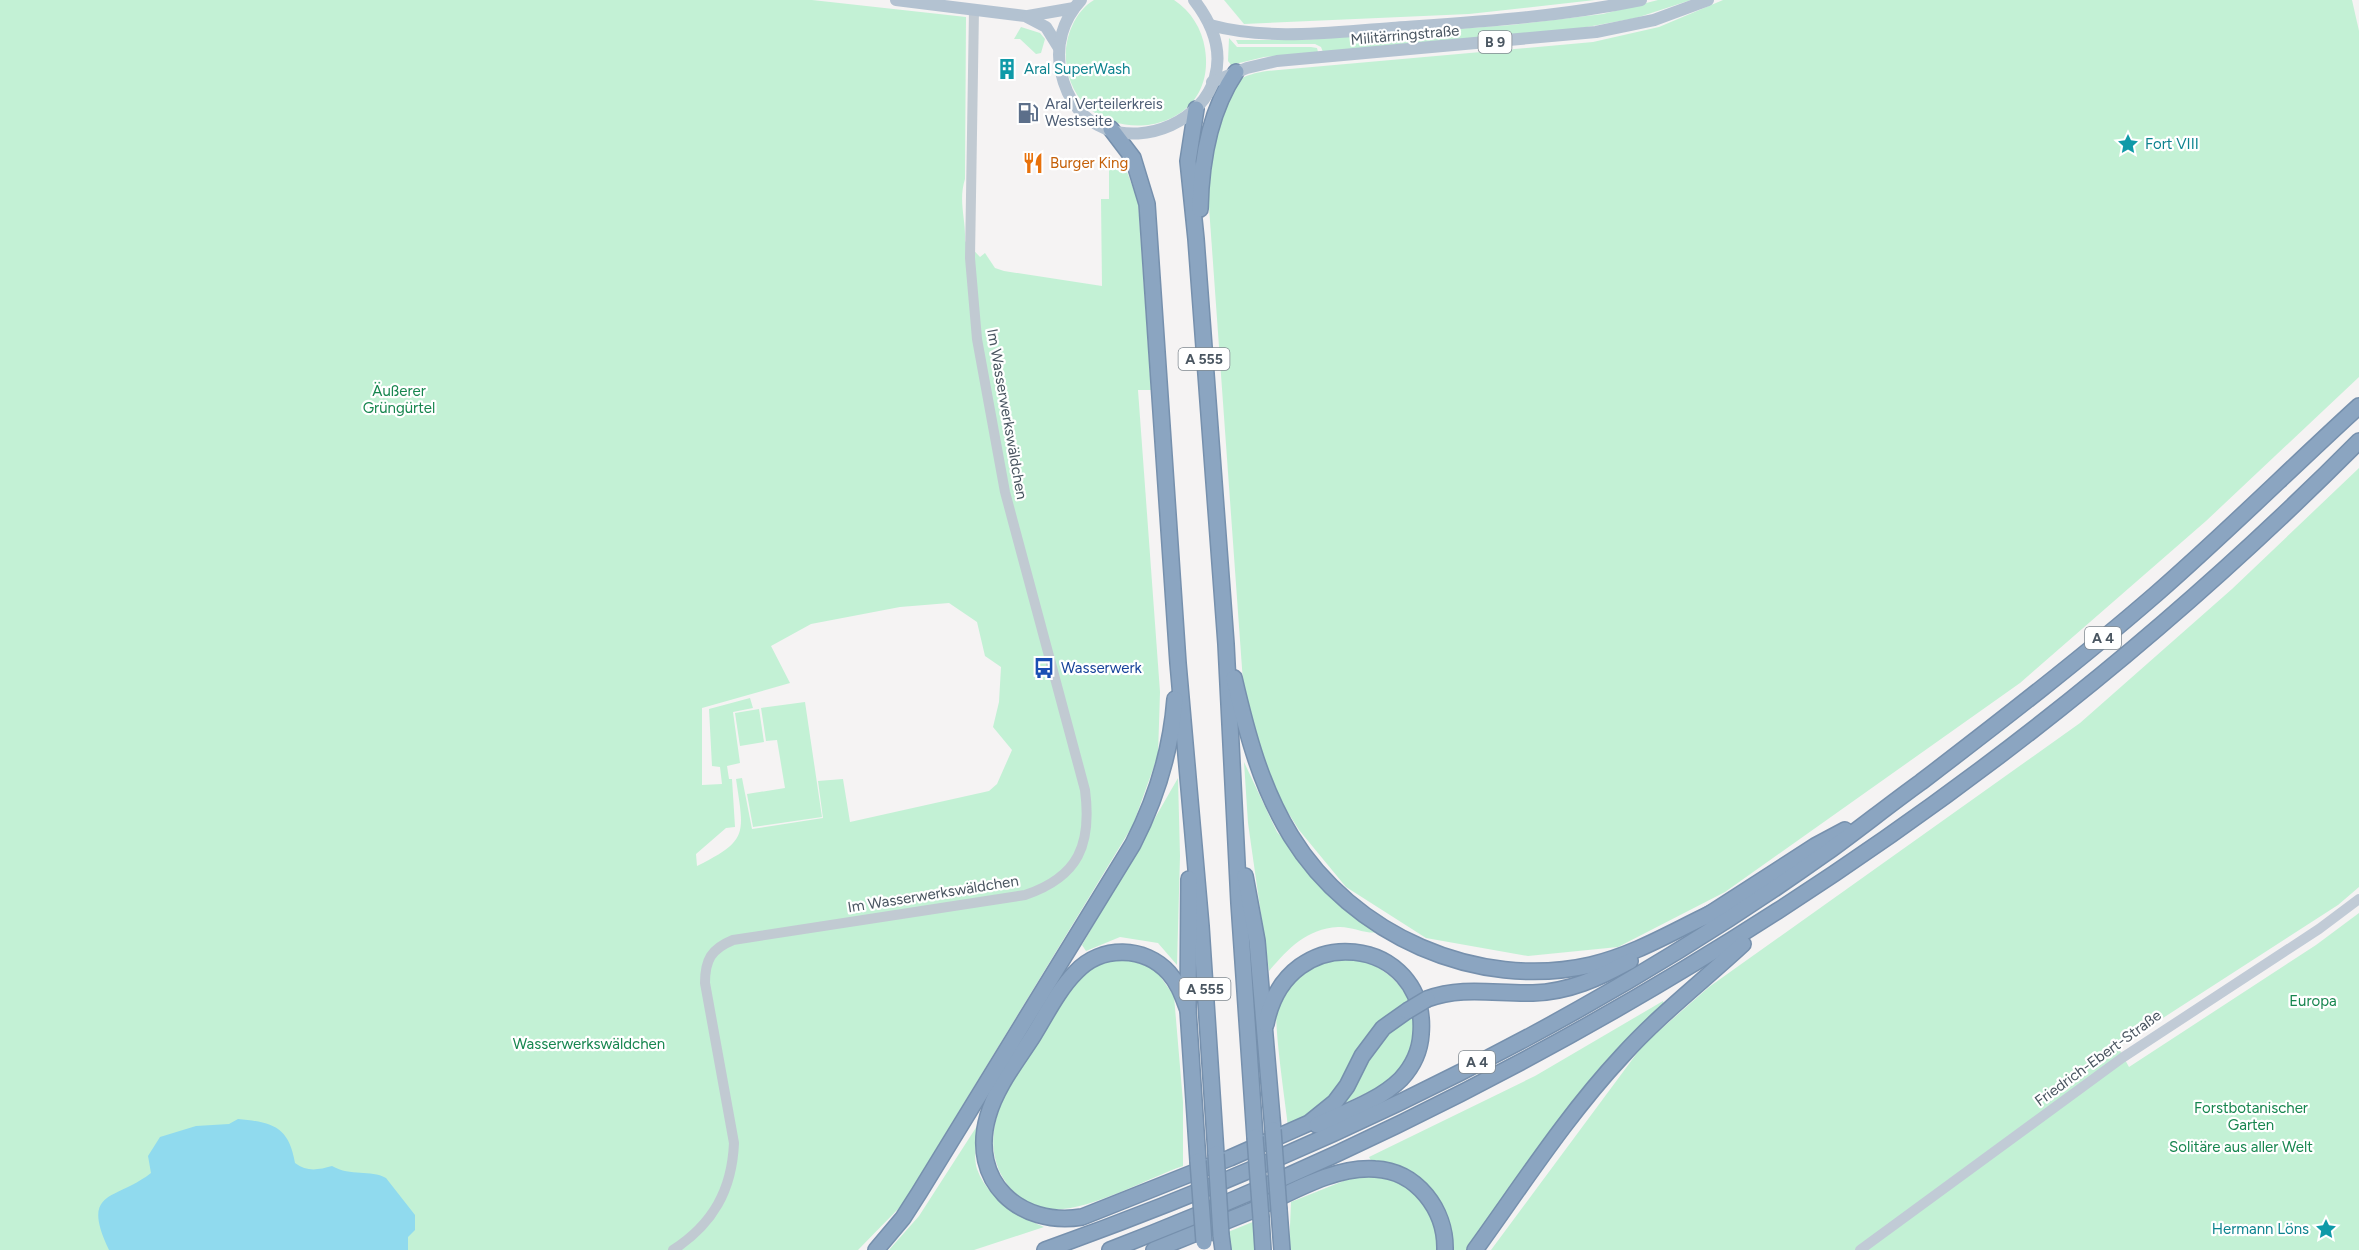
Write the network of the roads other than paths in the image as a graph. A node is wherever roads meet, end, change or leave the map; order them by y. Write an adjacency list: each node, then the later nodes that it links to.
1 (896, 0): 6 (main road)
2 (1194, 0): 8 (main road)
3 (1641, 0): 8 (main road, Militärringstraße / B 9)
4 (1708, 0): 10 (main road, Militärringstraße / B 9)
5 (1078, 4): 7 (main road); 9 (main road)
6 (974, 9): 7 (main road); 31 (street, Im Wasserwerkswäldchen)
7 (1025, 16): 9 (main road)
8 (1210, 25): 11 (main road)
9 (1059, 48): 13 (main road)
10 (1236, 72): 11 (main road, Militärringstraße / B 9); 14 (highway)
11 (1212, 82): 12 (main road)
12 (1196, 110): 13 (main road); 14 (highway)
13 (1111, 129): 18 (highway, A 555)
14 (1196, 239): 17 (highway, A 555)
15 (2359, 406): 19 (highway, A 4)
16 (2359, 441): 24 (highway, A 4)
17 (1226, 644): 21 (highway, A 555); 23 (highway)
18 (1178, 663): 20 (highway, A 555); 32 (highway)
19 (1877, 815): 23 (highway); 34 (highway, A 4)
20 (1191, 825): 25 (highway); 29 (highway, A 555, bridge)
21 (1238, 850): 26 (highway); 37 (highway, A 555, bridge)
22 (2359, 899): 41 (main road, Friedrich-Ebert-Straße)
23 (1712, 913): 25 (highway, bridge)
24 (1774, 915): 27 (highway, A 4); 40 (highway)
25 (1188, 1010): 30 (highway, bridge)
26 (1266, 1024): 33 (highway); 38 (highway, bridge)
27 (1388, 1131): 28 (highway); 35 (highway, A 4)
28 (1308, 1185): 36 (highway); 39 (highway)
29 (1222, 1242)
30 (1204, 1246)
31 (673, 1250)
32 (876, 1250)
33 (1031, 1250)
34 (1045, 1250)
35 (1110, 1250)
36 (1154, 1250)
37 (1263, 1250)
38 (1282, 1250)
39 (1445, 1250)
40 (1475, 1250)
41 (1860, 1250)

